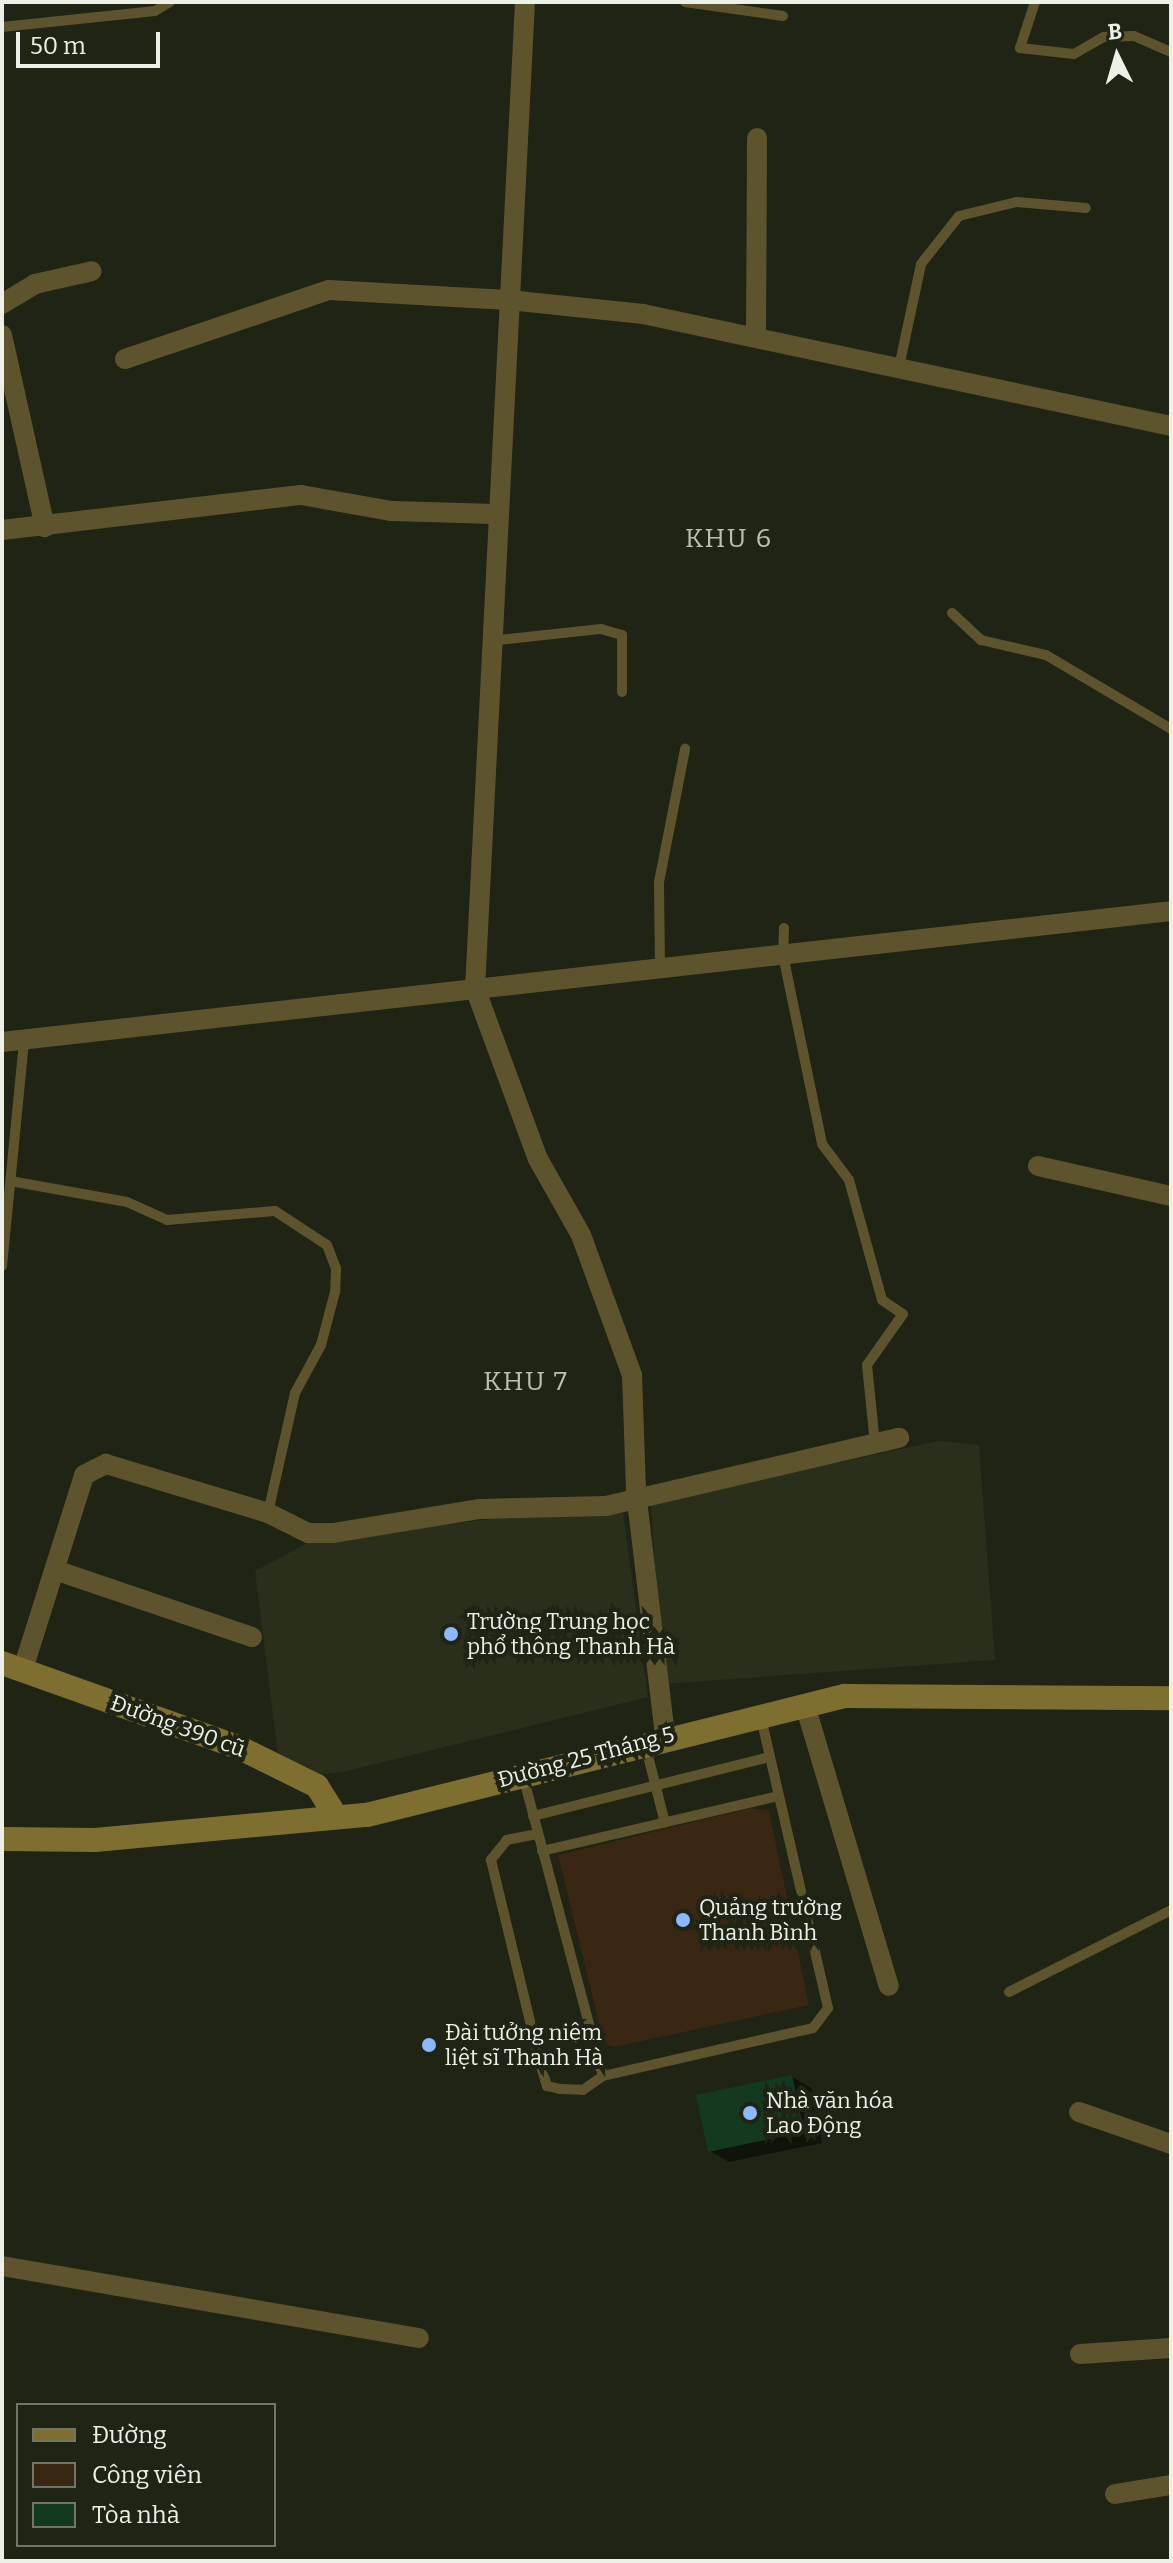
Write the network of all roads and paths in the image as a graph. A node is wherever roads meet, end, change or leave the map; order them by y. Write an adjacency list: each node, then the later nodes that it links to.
1 (170, 2): 6 (lane)
2 (525, 2): 11 (street)
3 (685, 2): 5 (lane)
4 (1035, 2): 7 (lane)
5 (783, 16)
6 (2, 27)
7 (1171, 52)
8 (757, 138): 14 (street)
9 (1086, 208): 16 (lane)
10 (92, 271): 12 (street)
11 (508, 300): 14 (street); 15 (street); 18 (street)
12 (2, 304)
13 (2, 335): 19 (street)
14 (756, 338): 16 (street)
15 (125, 359)
16 (899, 367): 17 (street)
17 (1171, 426)
18 (495, 514): 19 (street); 22 (street)
19 (45, 527): 20 (street)
20 (2, 530)
21 (952, 613): 24 (lane)
22 (488, 641): 23 (lane); 30 (street)
23 (622, 692)
24 (1171, 729)
25 (685, 749): 29 (lane)
26 (1171, 911): 28 (street)
27 (784, 928): 28 (lane)
28 (783, 955): 29 (street); 38 (lane)
29 (660, 968): 30 (street)
30 (475, 988): 31 (street); 39 (street)
31 (24, 1040): 32 (street); 34 (lane)
32 (2, 1042)
33 (1038, 1166): 35 (street)
34 (16, 1182): 36 (lane); 40 (lane)
35 (1171, 1196)
36 (2, 1266)
37 (899, 1438): 38 (street)
38 (875, 1444): 39 (street)
39 (637, 1501): 40 (street); 47 (street)
40 (268, 1513): 41 (street)
41 (55, 1570): 42 (street); 43 (street)
42 (252, 1637)
43 (13, 1666): 53 (main road, Đường 390 cũ)
44 (1171, 1698): 45 (main road, Đường 25 Tháng 5)
45 (805, 1705): 46 (main road, Đường 25 Tháng 5); 59 (street)
46 (760, 1715): 47 (main road, Đường 25 Tháng 5); 48 (lane)
47 (655, 1739): 49 (main road, Đường 25 Tháng 5); 50 (lane)
48 (770, 1757): 50 (lane); 51 (lane)
49 (522, 1774): 52 (lane); 53 (main road, Đường 25 Tháng 5)
50 (655, 1785): 52 (lane); 54 (lane)
51 (779, 1796): 54 (lane); 61 (lane)
52 (533, 1816): 55 (lane)
53 (336, 1817): 56 (main road, Đường 25 Tháng 5)
54 (665, 1823): 57 (lane)
55 (537, 1834): 57 (lane); 61 (lane)
56 (2, 1839)
57 (542, 1851): 61 (lane)
58 (1171, 1910): 60 (lane)
59 (889, 1986)
60 (1009, 1992)
61 (603, 2076)
62 (1079, 2112): 63 (street)
63 (1171, 2144)
64 (2, 2266): 65 (street)
65 (419, 2338)
66 (1171, 2348): 67 (street)
67 (1080, 2354)
68 (1171, 2485): 69 (street)
69 (1115, 2494)

